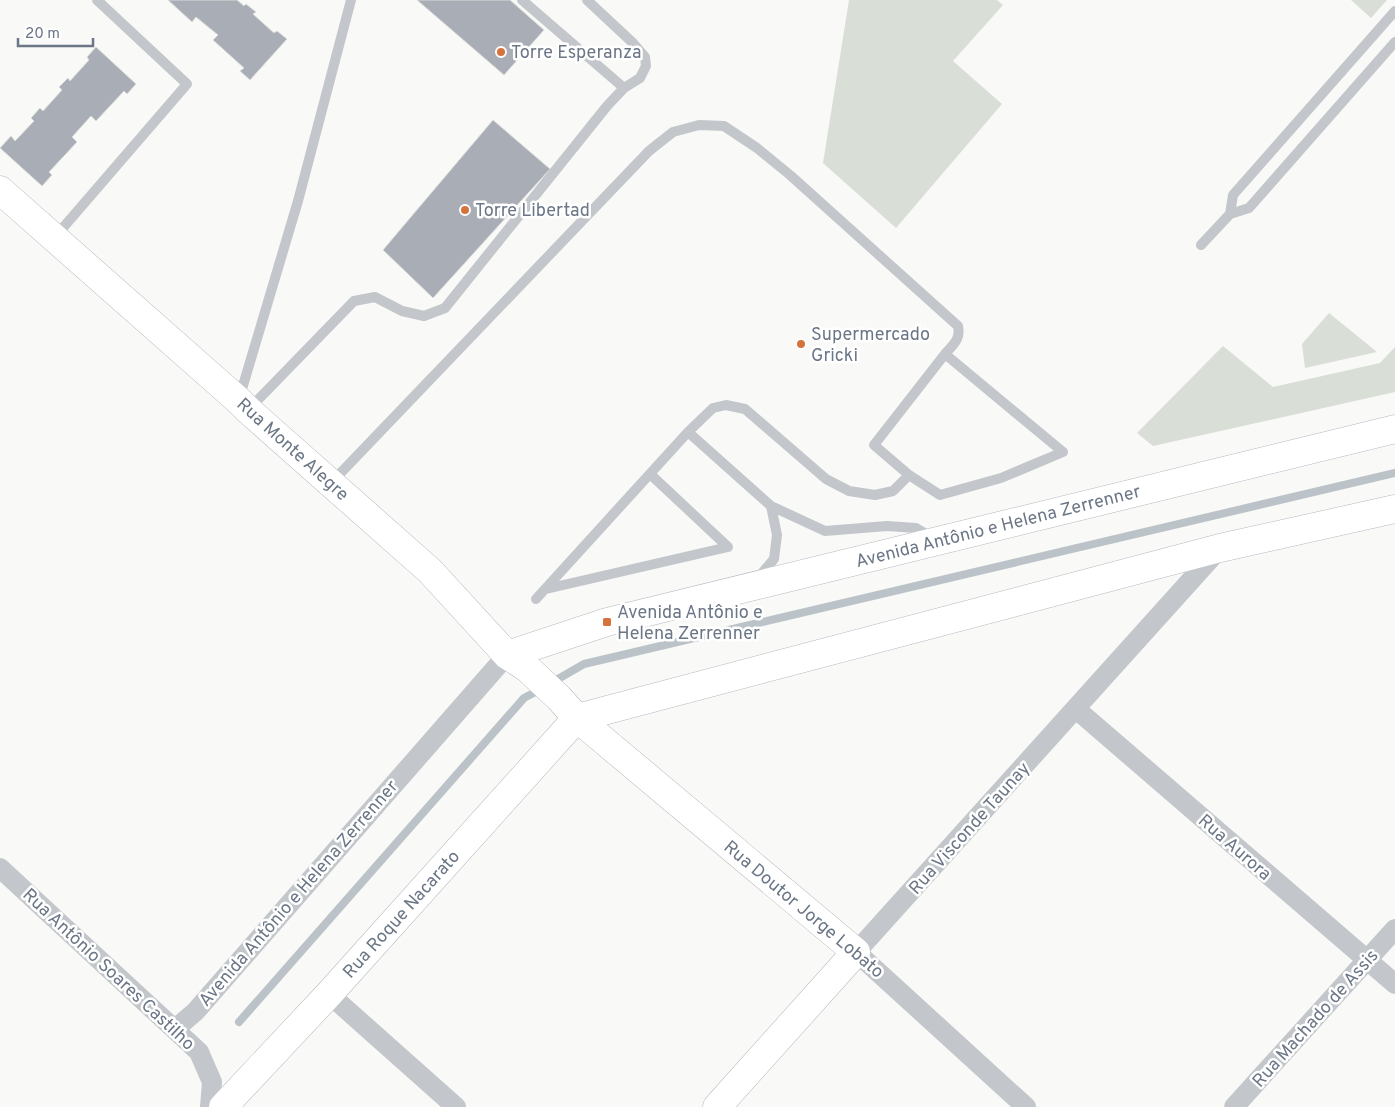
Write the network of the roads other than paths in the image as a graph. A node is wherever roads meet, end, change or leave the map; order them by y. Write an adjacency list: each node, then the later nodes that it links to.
1 (97, 0): 10 (lane)
2 (351, 0): 13 (lane)
3 (522, 0): 7 (lane)
4 (587, 0): 7 (lane)
5 (1395, 11): 9 (lane)
6 (1395, 42): 9 (lane)
7 (624, 88): 13 (lane)
8 (1, 192): 10 (street, Rua Monte Alegre)
9 (1230, 214): 11 (lane)
10 (54, 238): 13 (street, Rua Monte Alegre)
11 (1201, 245)
12 (945, 354): 17 (lane); 17 (lane); 18 (lane)
13 (243, 405): 18 (street, Rua Monte Alegre)
14 (1395, 429): 21 (street, Avenida Antônio e Helena Zerrenner)
15 (688, 432): 16 (lane); 17 (lane); 19 (lane)
16 (650, 474): 24 (lane); 24 (lane)
17 (909, 475)
18 (331, 484): 26 (street, Rua Monte Alegre)
19 (771, 506): 21 (lane); 23 (lane)
20 (1395, 509): 22 (street)
21 (938, 541): 23 (street, Avenida Antônio e Helena Zerrenner)
22 (1220, 548): 27 (street, Rua Visconde Taunay); 28 (street)
23 (751, 587): 26 (street, Avenida Antônio e Helena Zerrenner)
24 (546, 589): 25 (lane)
25 (536, 599)
26 (517, 662): 28 (street, Rua Monte Alegre); 35 (street, Avenida Antônio e Helena Zerrenner)
27 (1076, 709): 31 (street, Rua Visconde Taunay); 32 (street, Rua Aurora)
28 (577, 718): 31 (street, Rua Doutor Jorge Lobato); 34 (street, Rua Roque Nacarato)
29 (0, 868): 35 (street, Rua Antônio Soares Castilho)
30 (1395, 930): 32 (street, Rua Machado de Assis)
31 (856, 952): 39 (street, Rua Visconde Taunay); 40 (street, Rua Doutor Jorge Lobato)
32 (1368, 961): 33 (street, Rua Aurora); 41 (street, Rua Machado de Assis)
33 (1395, 984)
34 (329, 994): 37 (street, Rua Roque Nacarato); 38 (street)
35 (175, 1028): 36 (street, Rua Antônio Soares Castilho)
36 (210, 1107)
37 (222, 1107)
38 (456, 1107)
39 (717, 1107)
40 (1026, 1107)
41 (1234, 1107)

